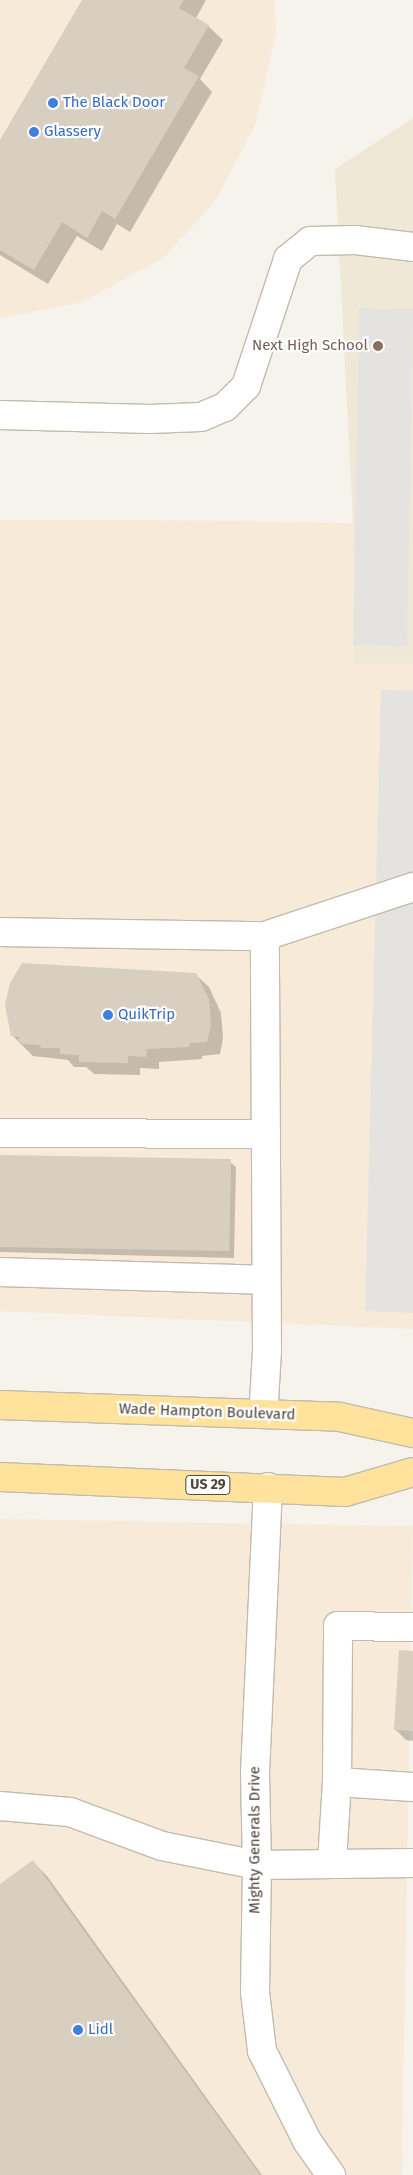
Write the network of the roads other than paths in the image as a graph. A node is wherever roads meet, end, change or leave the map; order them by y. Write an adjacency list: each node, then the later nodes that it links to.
1 (413, 247): 2 (lane)
2 (0, 415)
3 (413, 887): 5 (lane)
4 (0, 932): 5 (lane)
5 (265, 936): 7 (lane)
6 (0, 1133): 7 (lane)
7 (266, 1134): 9 (lane)
8 (0, 1272): 9 (lane)
9 (266, 1280): 11 (lane)
10 (0, 1405): 11 (main road, Wade Hampton Boulevard)
11 (261, 1414): 12 (main road, Wade Hampton Boulevard)
12 (413, 1433)
13 (413, 1472): 15 (main road, US 29)
14 (0, 1477): 15 (main road, US 29)
15 (268, 1487): 22 (lane, Mighty Generals Drive)
16 (413, 1627): 17 (lane)
17 (337, 1782): 18 (lane); 20 (lane)
18 (413, 1787)
19 (0, 1806): 22 (lane)
20 (332, 1863): 21 (lane); 22 (lane)
21 (413, 1863)
22 (257, 1865): 23 (lane, Mighty Generals Drive)
23 (331, 2175)

